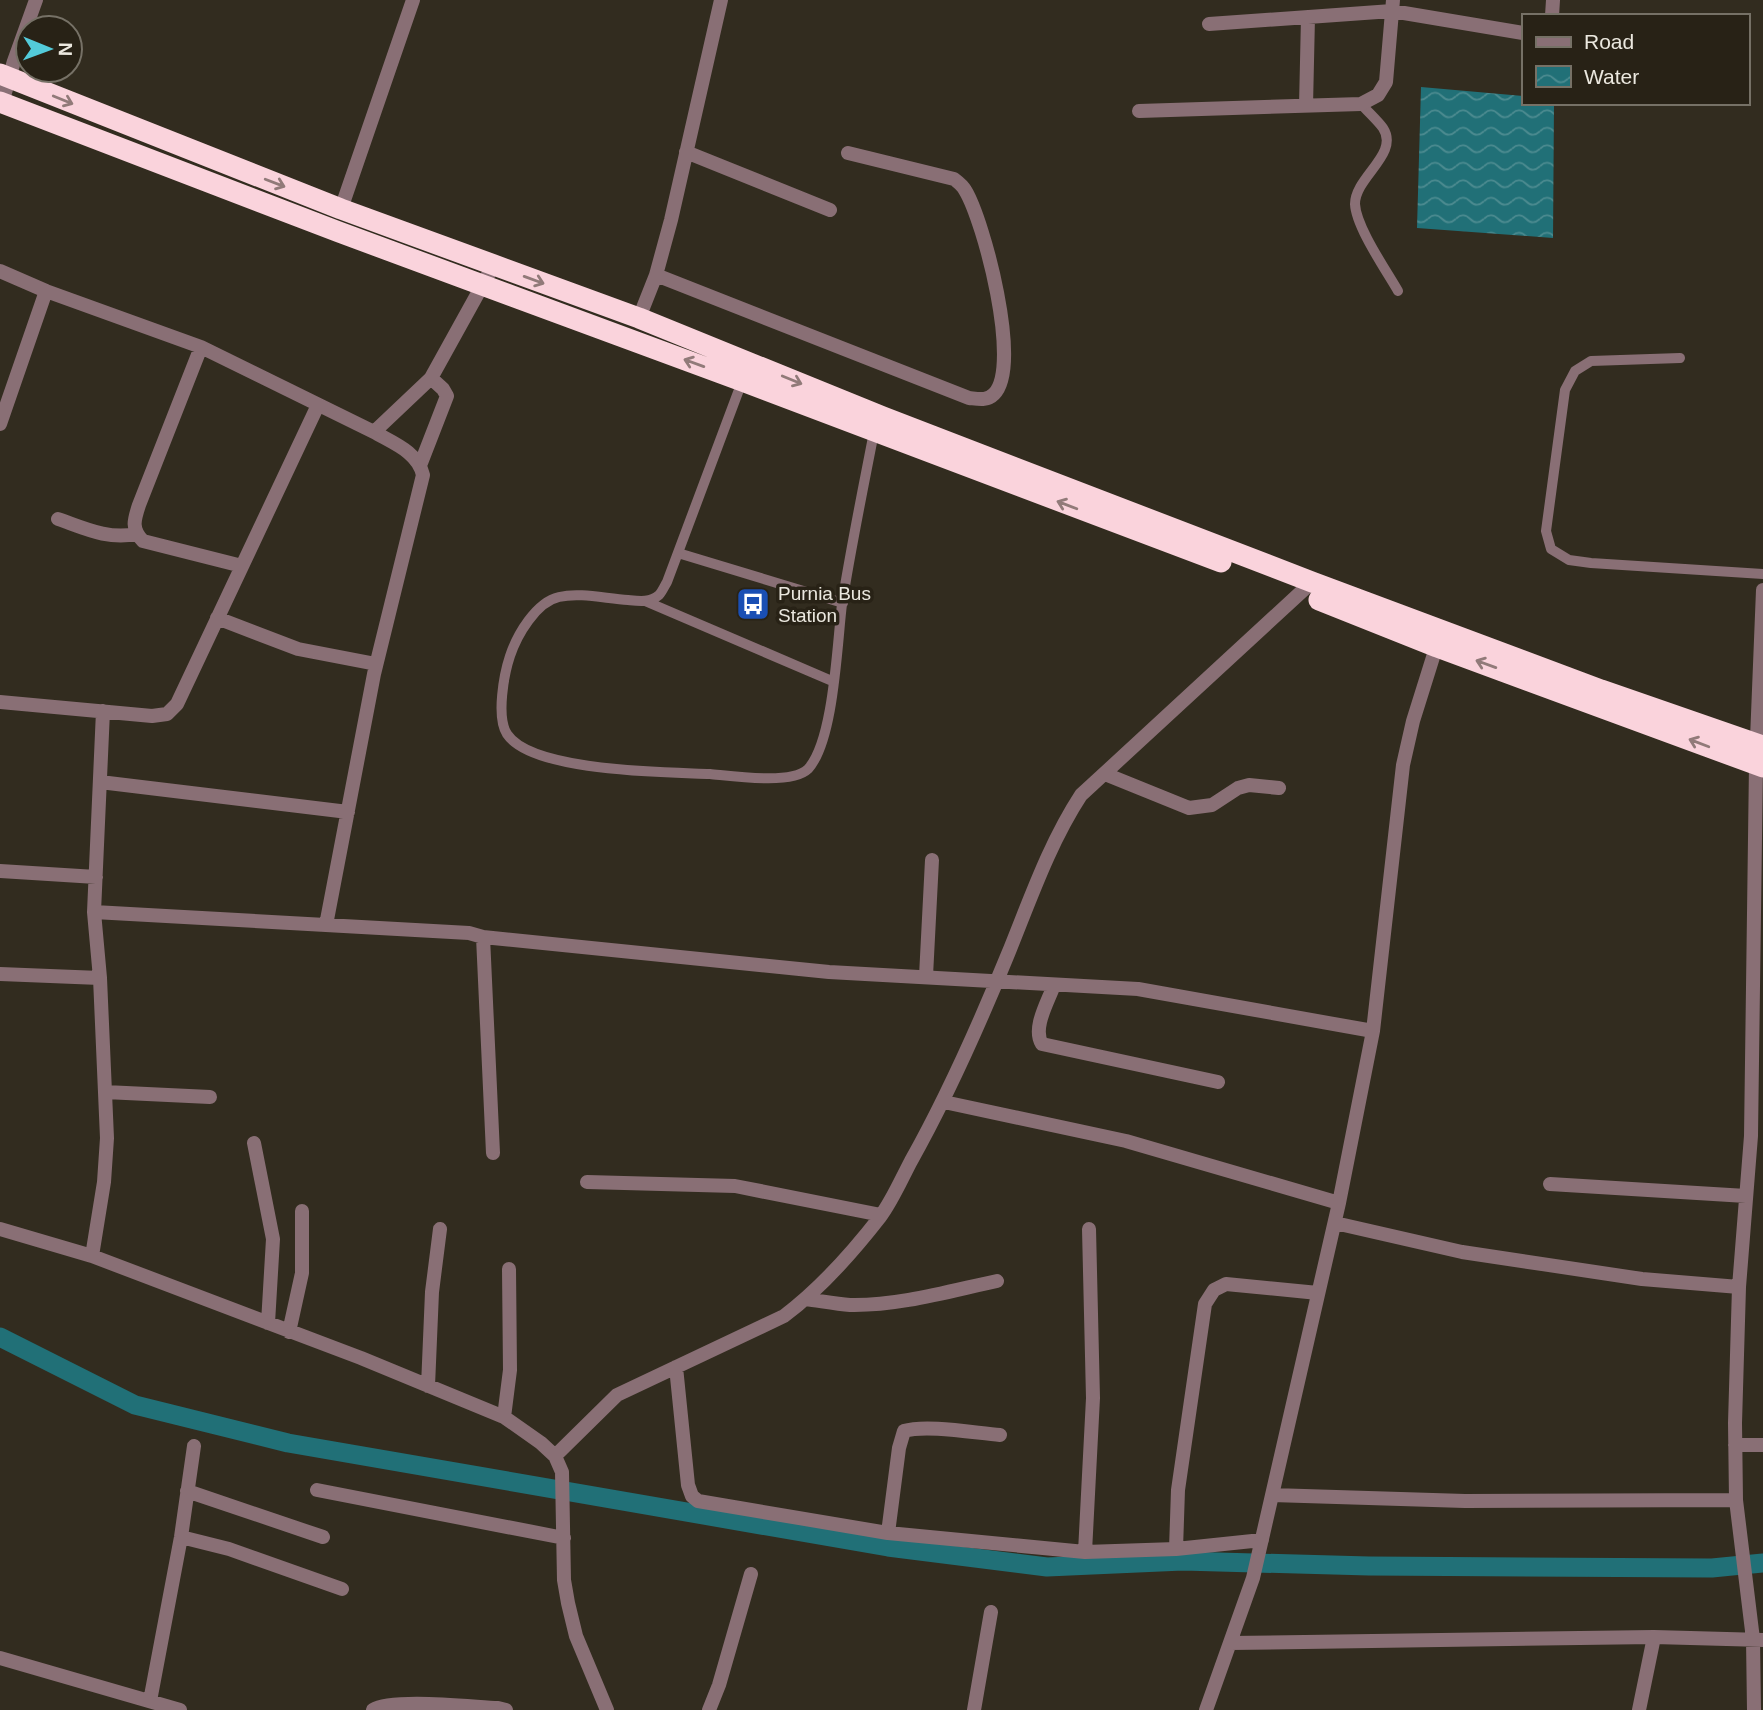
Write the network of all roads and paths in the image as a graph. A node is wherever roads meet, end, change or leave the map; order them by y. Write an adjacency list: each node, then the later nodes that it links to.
1 (36, 0): 8 (street)
2 (413, 0): 15 (street)
3 (721, 0): 13 (street)
4 (1393, 5): 5 (street); 7 (street); 10 (street)
5 (1308, 17): 6 (street); 11 (street)
6 (1209, 24)
7 (1522, 33)
8 (5, 76): 9 (street); 15 (highway, one-way to 15)
9 (1, 102): 18 (highway)
10 (1361, 104): 11 (street); 21 (lane)
11 (1306, 106): 12 (street)
12 (1139, 111)
13 (687, 152): 16 (street); 19 (street)
14 (848, 153): 19 (street)
15 (341, 209): 18 (highway)
16 (830, 210)
17 (0, 271): 20 (street)
18 (488, 275): 22 (highway, one-way to 22); 25 (highway, one-way to 18); 26 (street)
19 (656, 275): 22 (street)
20 (46, 291): 23 (street); 28 (street)
21 (1398, 291)
22 (639, 318): 25 (highway)
23 (201, 347): 27 (street); 33 (street)
24 (1680, 358): 36 (lane)
25 (746, 371): 30 (highway); 34 (lane); 37 (highway, one-way to 37)
26 (431, 378): 29 (street); 31 (street)
27 (318, 405): 29 (street); 35 (street)
28 (0, 424)
29 (374, 432): 31 (street)
30 (874, 432): 37 (highway, one-way to 30); 40 (lane)
31 (421, 463): 43 (street)
32 (58, 519): 33 (street)
33 (136, 534): 35 (street)
34 (678, 553): 39 (lane); 40 (lane)
35 (242, 566): 41 (street)
36 (1763, 574)
37 (1307, 587): 42 (highway); 48 (street)
38 (1763, 590): 47 (street)
39 (645, 601): 44 (lane); 44 (lane)
40 (843, 603): 44 (lane)
41 (218, 618): 43 (street); 46 (street)
42 (1439, 638): 47 (highway); 63 (street)
43 (376, 664): 51 (street)
44 (832, 681)
45 (0, 702): 46 (street)
46 (103, 711): 49 (street)
47 (1760, 755): 72 (street)
48 (1105, 774): 50 (street); 61 (street)
49 (100, 782): 51 (street); 54 (street)
50 (1279, 788)
51 (348, 812): 56 (street)
52 (932, 860): 59 (street)
53 (0, 871): 54 (street)
54 (96, 877): 55 (street)
55 (94, 912): 56 (street); 60 (street)
56 (326, 925): 57 (street)
57 (483, 937): 59 (street); 69 (street)
58 (0, 974): 60 (street)
59 (926, 976): 61 (street)
60 (100, 978): 65 (street)
61 (997, 982): 62 (street); 67 (street)
62 (1054, 985): 63 (street); 64 (street)
63 (1373, 1031): 73 (street)
64 (1218, 1082)
65 (105, 1092): 66 (street); 80 (street)
66 (210, 1097)
67 (944, 1102): 73 (street); 75 (street)
68 (254, 1143): 86 (street)
69 (493, 1153)
70 (587, 1182): 75 (street)
71 (1550, 1184): 72 (street)
72 (1746, 1196): 83 (street)
73 (1339, 1203): 76 (street)
74 (302, 1211): 87 (street)
75 (881, 1215): 85 (street)
76 (1335, 1223): 83 (street); 84 (street)
77 (440, 1228): 89 (street)
78 (1089, 1229): 106 (street)
79 (0, 1230): 80 (street)
80 (92, 1256): 86 (street)
81 (509, 1269): 90 (street)
82 (997, 1281): 85 (street)
83 (1738, 1287): 92 (street)
84 (1318, 1293): 98 (street); 105 (street)
85 (806, 1299): 88 (street)
86 (268, 1323): 87 (street)
87 (289, 1332): 89 (street)
88 (676, 1367): 95 (street); 100 (street)
89 (428, 1386): 90 (street)
90 (504, 1417): 95 (street)
91 (1000, 1435): 100 (street)
92 (1735, 1445): 93 (street); 99 (street)
93 (1763, 1445)
94 (194, 1446): 97 (street)
95 (555, 1456): 103 (street)
96 (317, 1490): 103 (street)
97 (187, 1492): 101 (street); 102 (street)
98 (1272, 1496): 99 (street); 104 (street)
99 (1736, 1500): 111 (street)
100 (888, 1533): 106 (street)
101 (181, 1537): 108 (street); 114 (street)
102 (323, 1537)
103 (564, 1538): 118 (street)
104 (1260, 1546): 105 (street); 112 (street)
105 (1175, 1549): 106 (street)
106 (1085, 1552)
107 (751, 1574): 119 (street)
108 (342, 1589)
109 (992, 1612): 120 (street)
110 (1654, 1637): 111 (street); 112 (street); 122 (street)
111 (1758, 1639): 123 (street)
112 (1230, 1643): 121 (street)
113 (0, 1658): 114 (street)
114 (150, 1702): 115 (street)
115 (180, 1710)
116 (373, 1710): 117 (street)
117 (506, 1710)
118 (607, 1710)
119 (709, 1710)
120 (974, 1710)
121 (1206, 1710)
122 (1639, 1710)
123 (1754, 1710)

